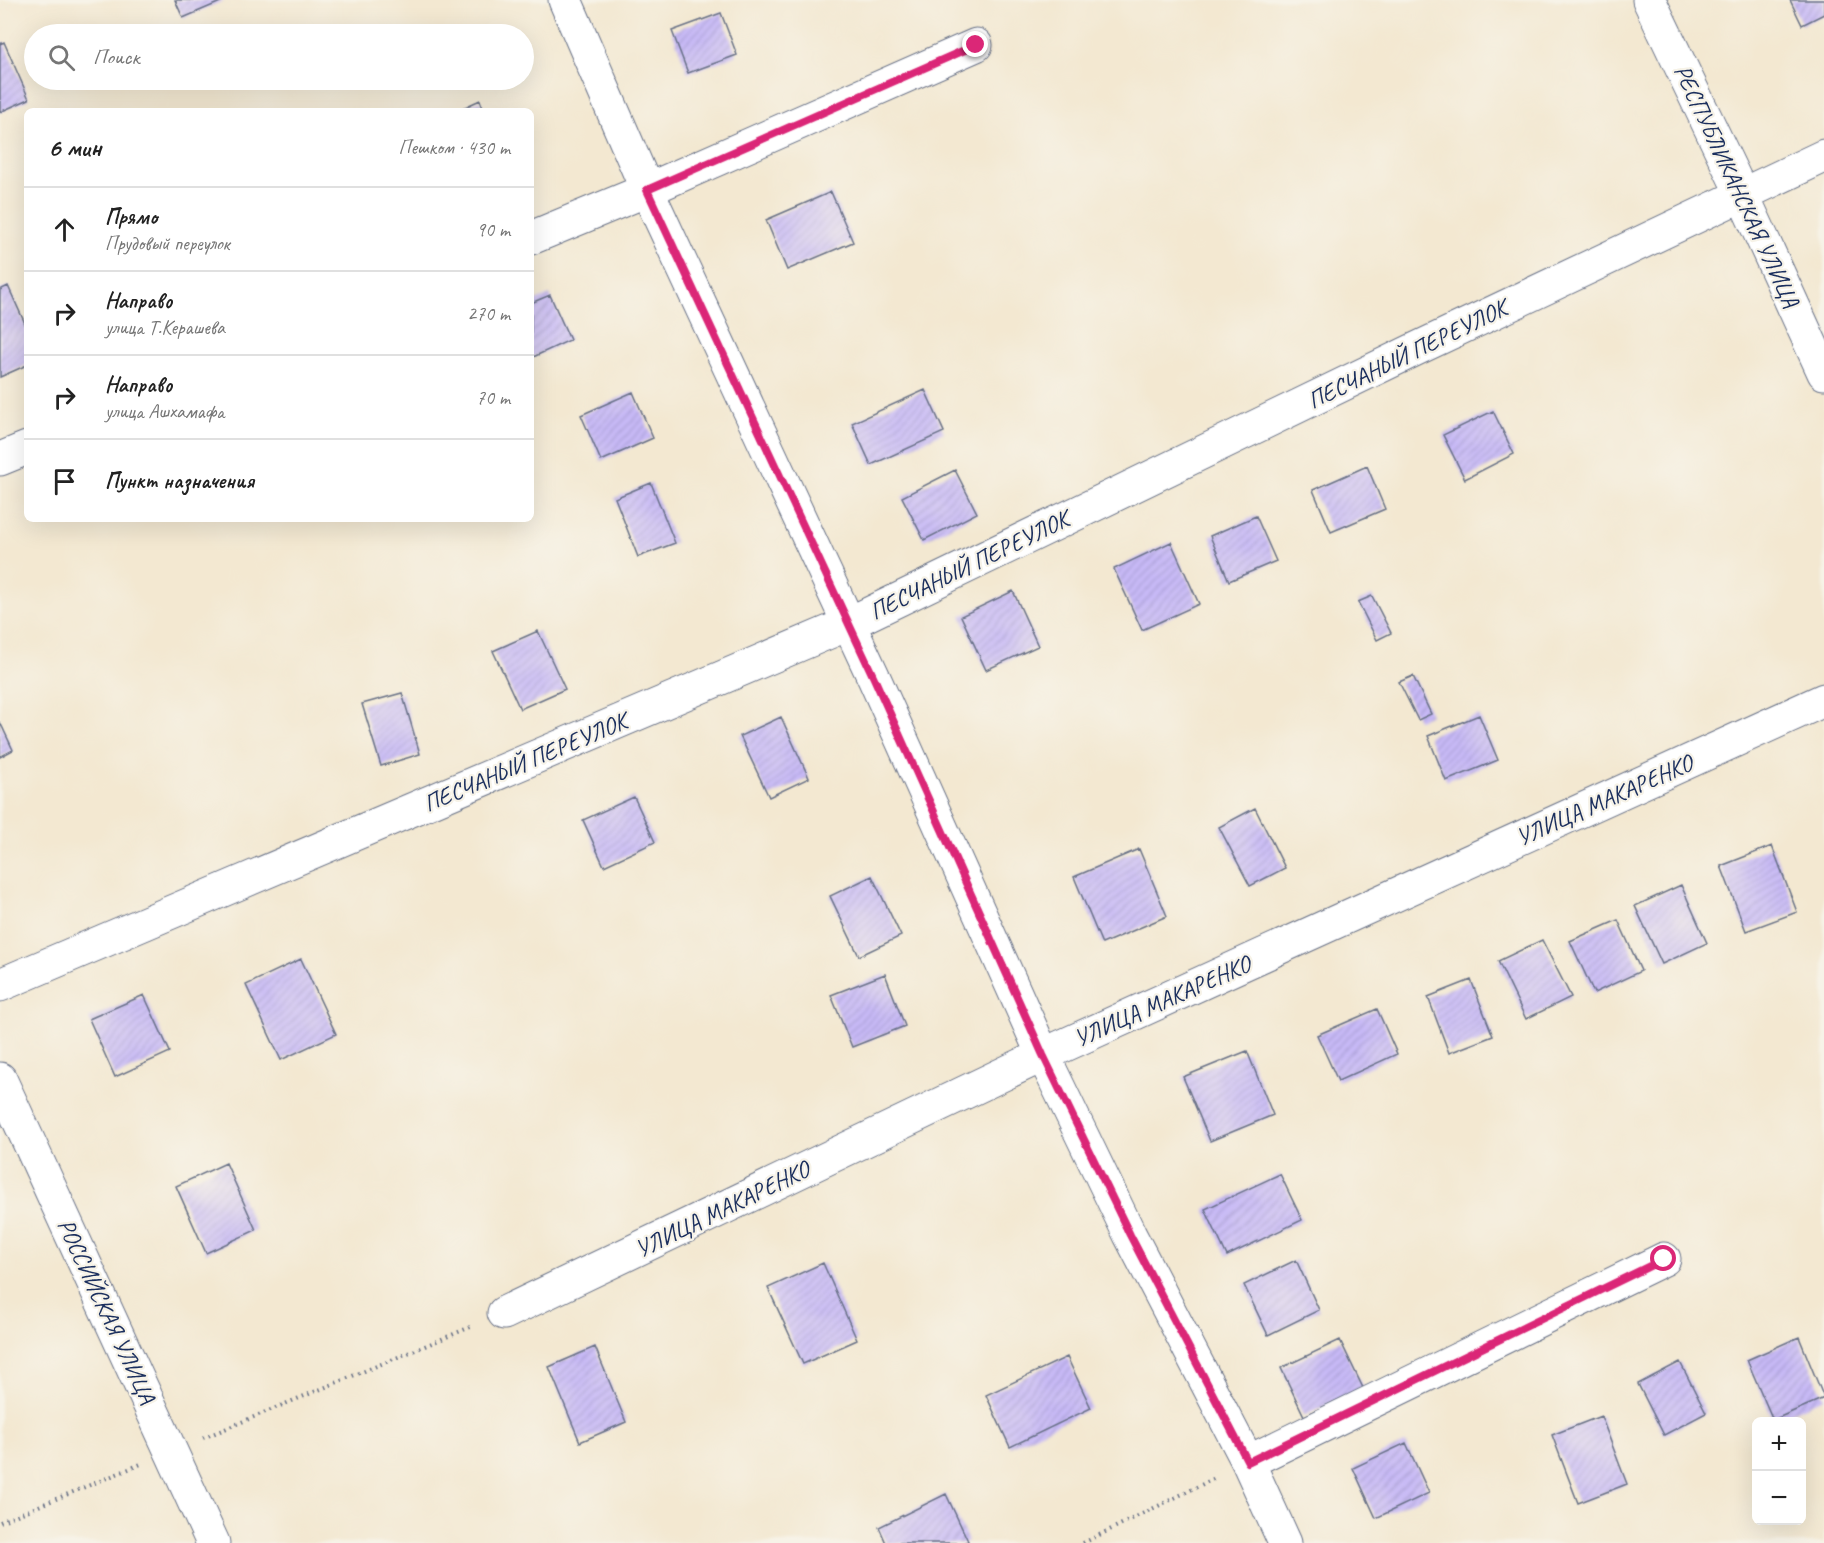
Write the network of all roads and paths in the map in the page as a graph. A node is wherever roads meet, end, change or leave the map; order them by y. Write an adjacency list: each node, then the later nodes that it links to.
1 (565, 0): 5 (street)
2 (1649, 0): 6 (street, РЕСПУБЛИКАНСКАЯ УЛИЦА)
3 (976, 45): 5 (street)
4 (1824, 156): 6 (street, ПЕСЧАНЫЙ ПЕРЕУЛОК)
5 (647, 190): 7 (street); 11 (street)
6 (1742, 194): 8 (street, РЕСПУБЛИКАНСКАЯ УЛИЦА); 11 (street, ПЕСЧАНЫЙ ПЕРЕУЛОК)
7 (534, 237)
8 (1824, 373)
9 (24, 449): 10 (street)
10 (0, 459)
11 (848, 624): 13 (street, ПЕСЧАНЫЙ ПЕРЕУЛОК); 14 (street)
12 (1824, 700): 14 (street, УЛИЦА МАКАРЕНКО)
13 (0, 985)
14 (1043, 1055): 17 (street, УЛИЦА МАКАРЕНКО); 19 (street)
15 (0, 1079): 18 (street, РОССИЙСКАЯ УЛИЦА)
16 (1664, 1259): 19 (street)
17 (504, 1313): 18 (path)
18 (171, 1451): 20 (path); 21 (street, РОССИЙСКАЯ УЛИЦА)
19 (1248, 1462): 22 (path); 23 (street)
20 (0, 1522)
21 (213, 1543)
22 (1083, 1543)
23 (1285, 1543)

